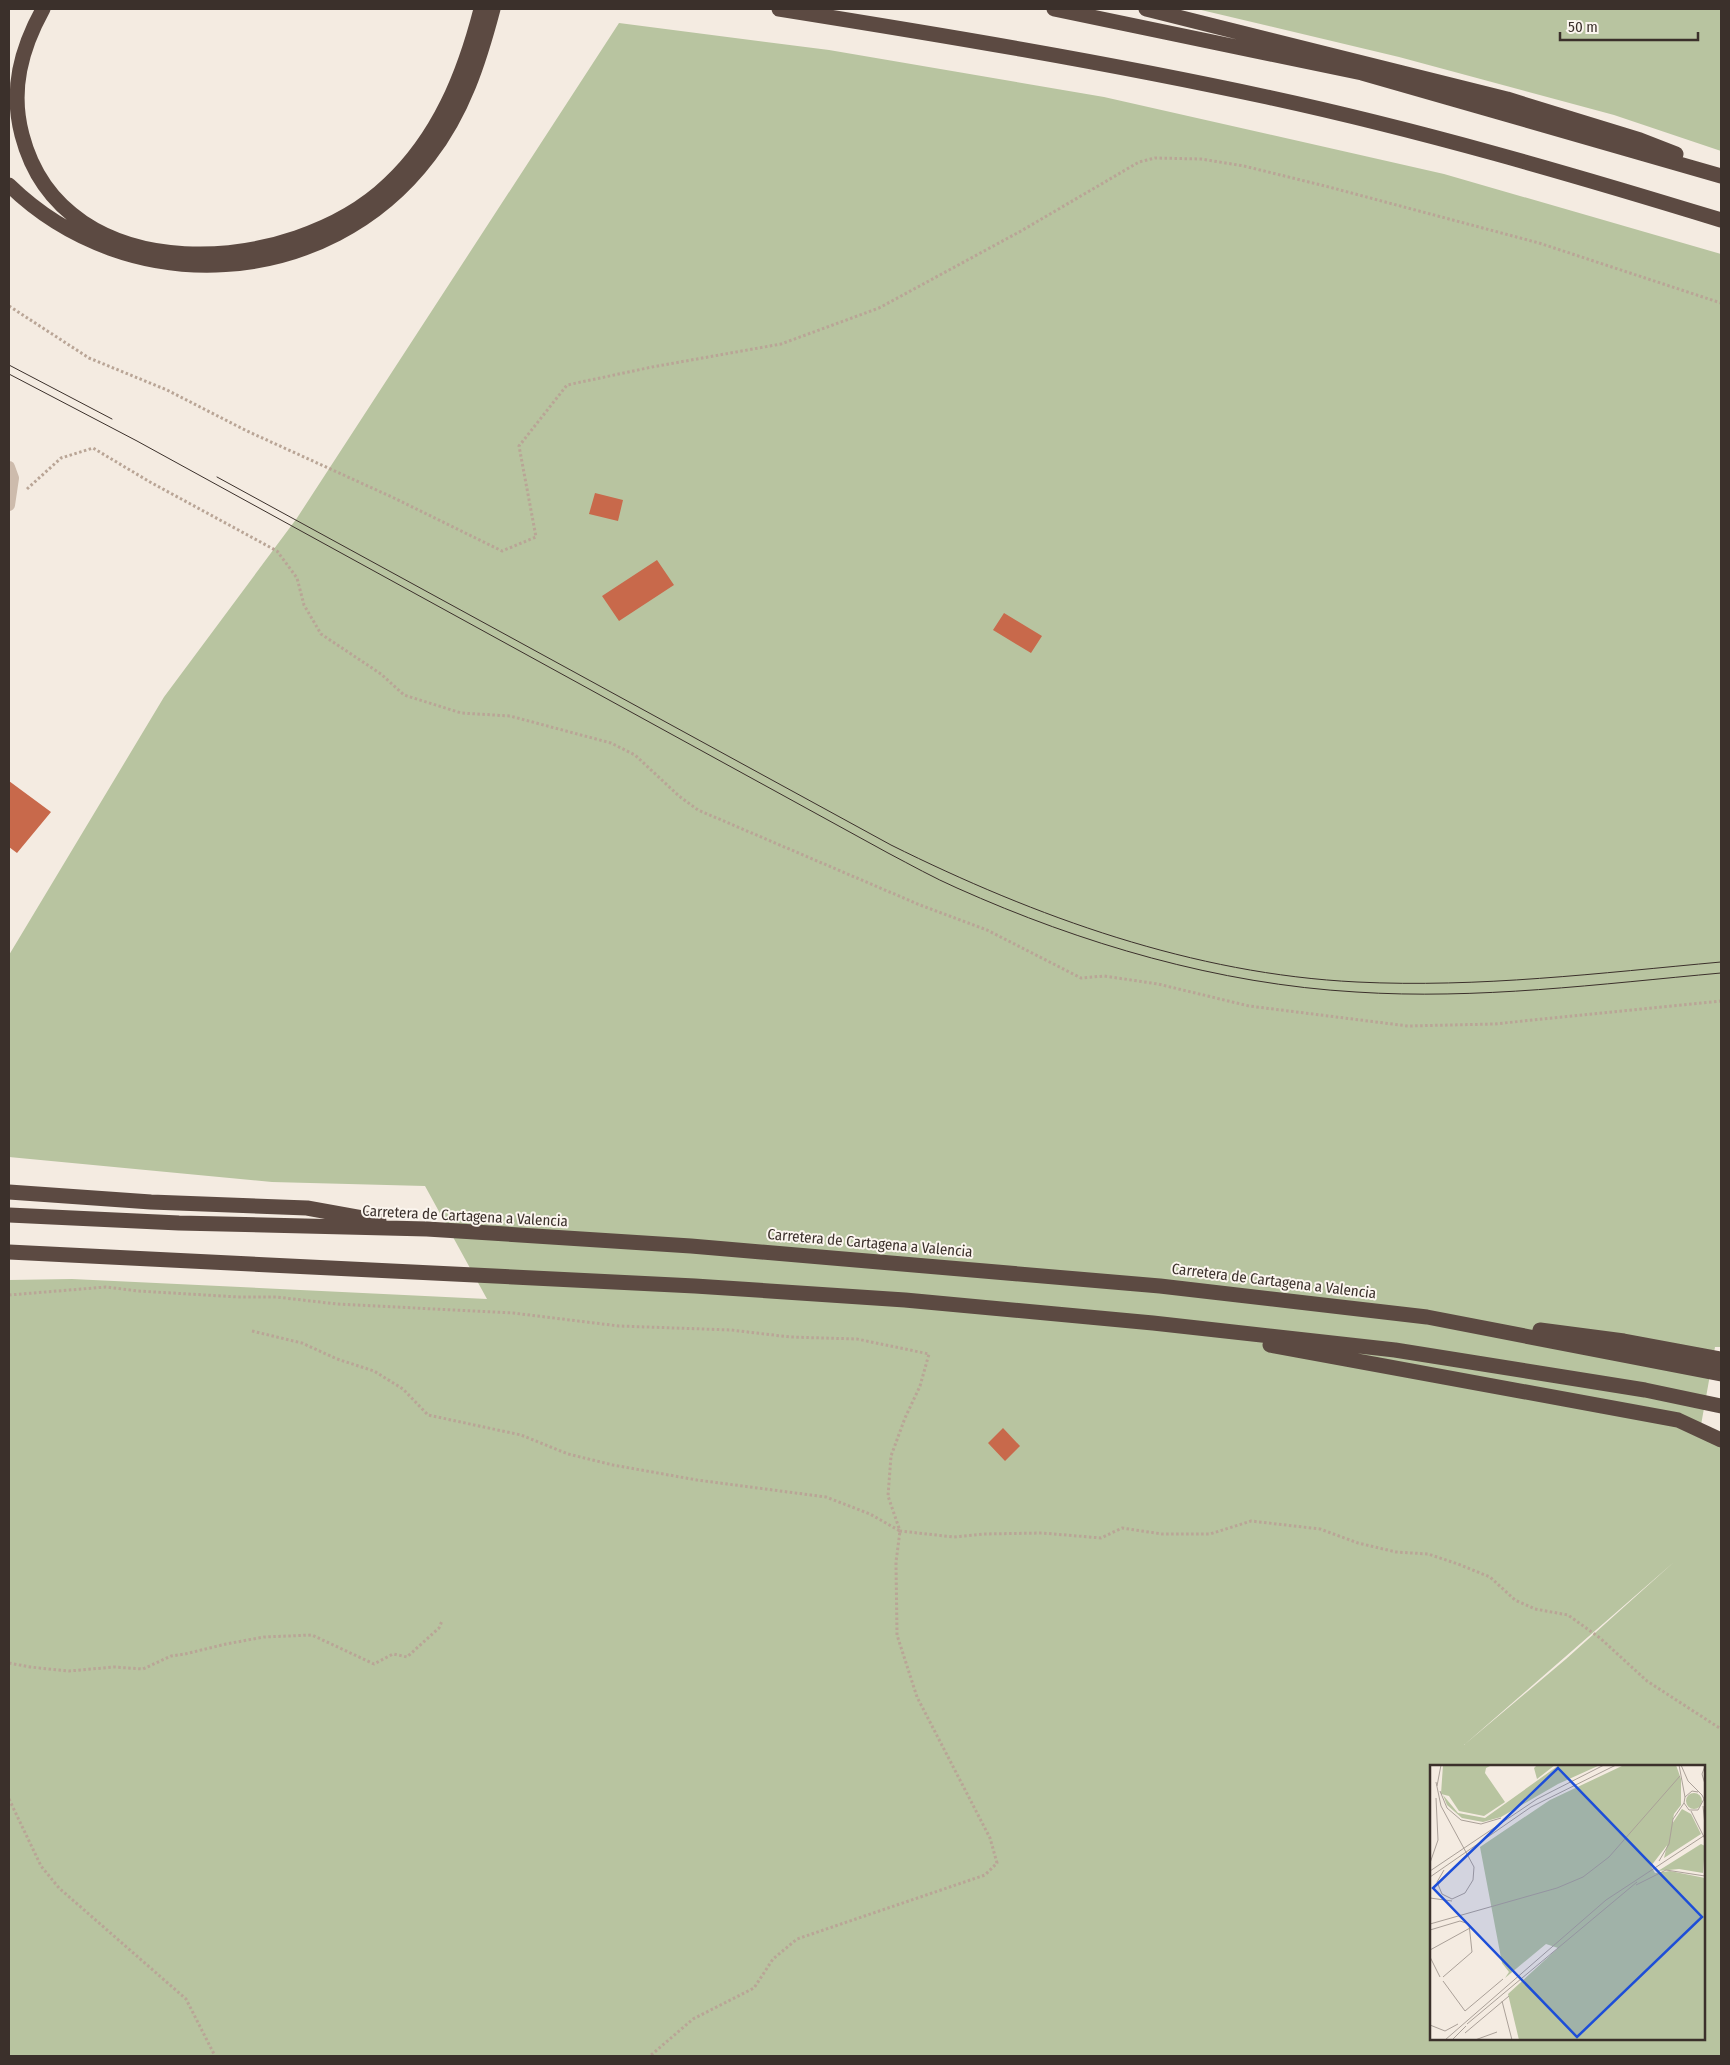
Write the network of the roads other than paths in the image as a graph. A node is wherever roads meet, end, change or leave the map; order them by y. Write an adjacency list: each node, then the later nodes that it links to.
1 (43, 9): 7 (highway)
2 (481, 9): 7 (highway)
3 (493, 9): 7 (highway)
4 (779, 9): 11 (highway)
5 (1054, 9): 9 (highway)
6 (1146, 9): 8 (highway)
7 (479, 41): 10 (highway)
8 (1721, 172)
9 (1721, 176)
10 (9, 185)
11 (1721, 220)
12 (9, 467): 13 (street)
13 (9, 505)
14 (9, 1192): 16 (highway)
15 (9, 1215): 16 (highway, Carretera de Cartagena a Valencia)
16 (427, 1230): 18 (highway, Carretera de Cartagena a Valencia)
17 (9, 1252): 19 (highway)
18 (1427, 1317): 20 (highway); 21 (highway, Carretera de Cartagena a Valencia)
19 (1153, 1323): 22 (highway); 23 (highway)
20 (1721, 1359)
21 (1721, 1374)
22 (1721, 1406)
23 (1721, 1440)

